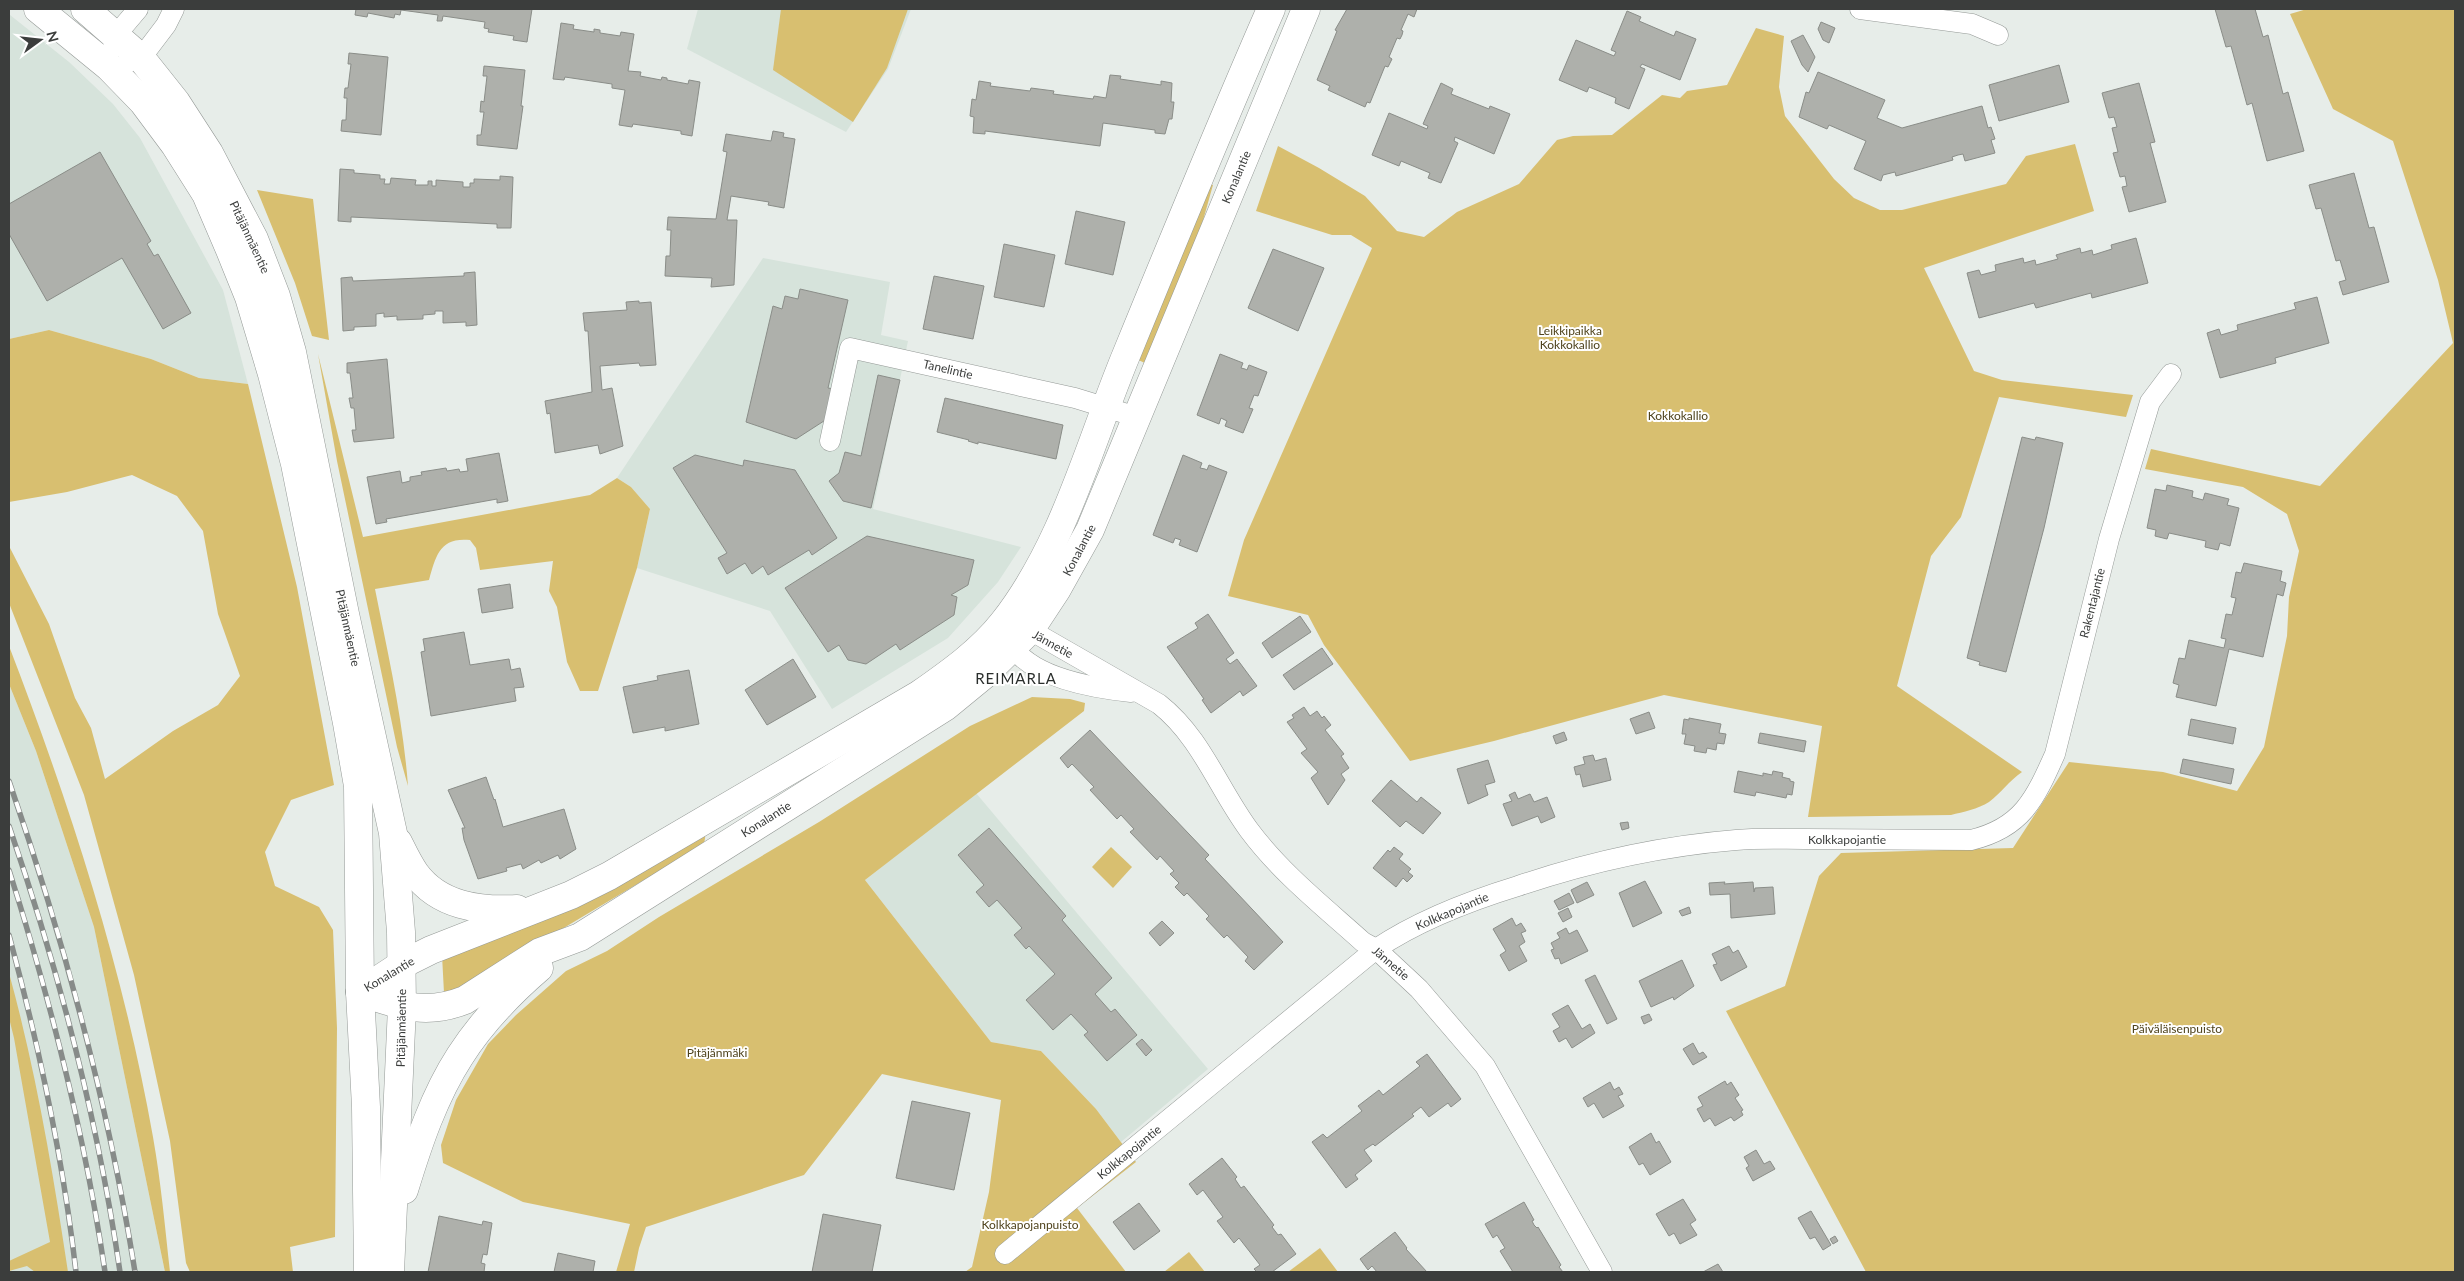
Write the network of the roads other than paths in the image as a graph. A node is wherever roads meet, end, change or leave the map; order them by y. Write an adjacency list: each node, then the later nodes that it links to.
1 (38, 9): 11 (main road, Pitäjänmäentie)
2 (85, 9): 8 (main road, Pitäjänmäentie)
3 (138, 9): 8 (street)
4 (174, 9): 10 (street)
5 (1270, 9): 13 (main road, Konalantie)
6 (1306, 9): 14 (main road, Konalantie)
7 (1860, 9): 9 (street)
8 (116, 35): 10 (main road, Pitäjänmäentie); 11 (street)
9 (1998, 35)
10 (141, 58): 11 (street); 20 (main road, Pitäjänmäentie)
11 (109, 67): 25 (main road, Pitäjänmäentie)
12 (2171, 374): 19 (street, Rakentajantie)
13 (1107, 406): 14 (street, Tanelintie); 15 (street, Tanelintie); 16 (main road, Konalantie)
14 (1137, 417): 17 (main road, Konalantie)
15 (830, 441)
16 (1002, 624): 17 (street); 21 (main road, Konalantie)
17 (1021, 640): 18 (street, Jännetie); 18 (street, Jännetie); 22 (main road, Konalantie)
18 (1137, 692): 23 (street, Jännetie)
19 (2006, 828): 23 (street, Kolkkapojantie)
20 (393, 833): 21 (main road); 24 (main road, Pitäjänmäentie)
21 (531, 909): 24 (main road, Konalantie)
22 (580, 938): 26 (main road, Konalantie); 27 (main road)
23 (1376, 949): 28 (street, Kolkkapojantie); 31 (street, Jännetie)
24 (401, 965): 25 (main road, Konalantie); 26 (main road, Pitäjänmäentie)
25 (360, 992): 26 (main road, Konalantie); 29 (main road, Pitäjänmäentie)
26 (402, 1007): 27 (main road, Pitäjänmäentie)
27 (390, 1239): 30 (main road, Pitäjänmäentie)
28 (1005, 1254)
29 (368, 1272)
30 (390, 1272)
31 (1602, 1272)

